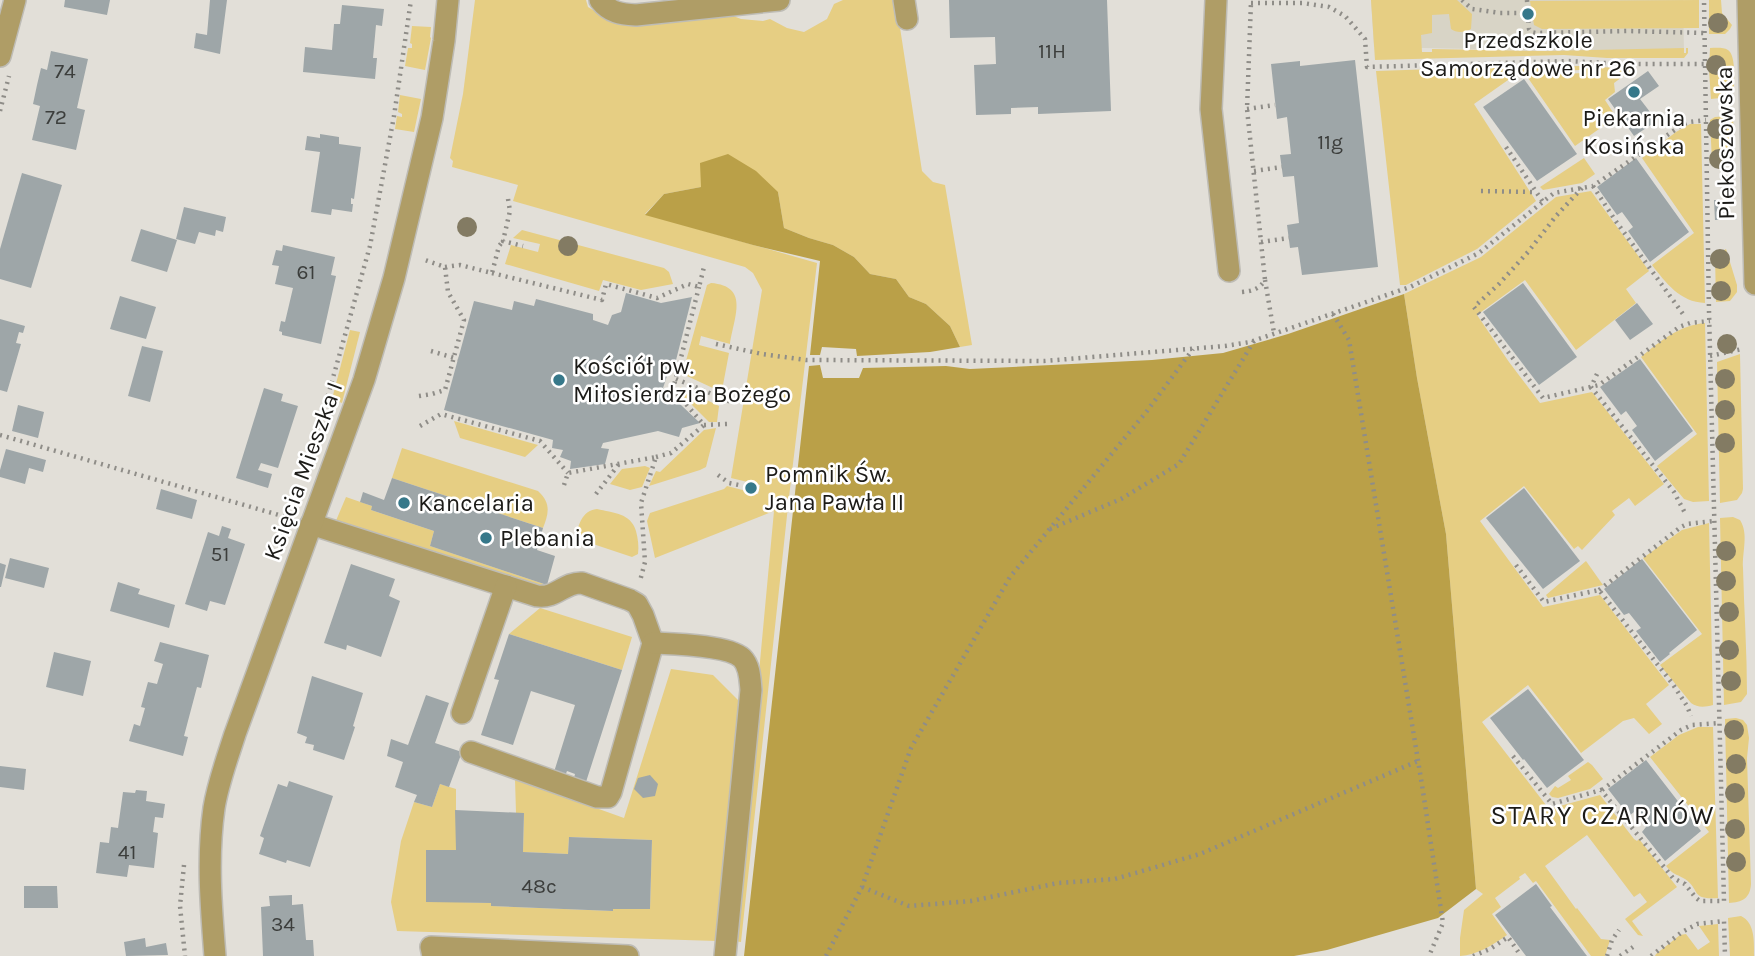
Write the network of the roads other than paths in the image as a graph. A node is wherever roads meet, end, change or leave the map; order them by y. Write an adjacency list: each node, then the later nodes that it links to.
1 (15, 0): 8 (street)
2 (448, 0): 11 (street, Księcia Mieszka I)
3 (600, 0): 7 (street)
4 (779, 0): 7 (street)
5 (1216, 0): 9 (street)
6 (1748, 0): 10 (street, Piekoszowska)
7 (737, 2)
8 (0, 56)
9 (1230, 282)
10 (1755, 284)
11 (311, 524): 12 (street); 18 (street, Księcia Mieszka I)
12 (506, 586): 13 (street); 14 (street)
13 (653, 643): 15 (street); 21 (street)
14 (463, 713)
15 (471, 752)
16 (497, 953): 17 (street); 19 (street)
17 (583, 955): 20 (street)
18 (215, 956)
19 (433, 956)
20 (628, 956)
21 (725, 956)

